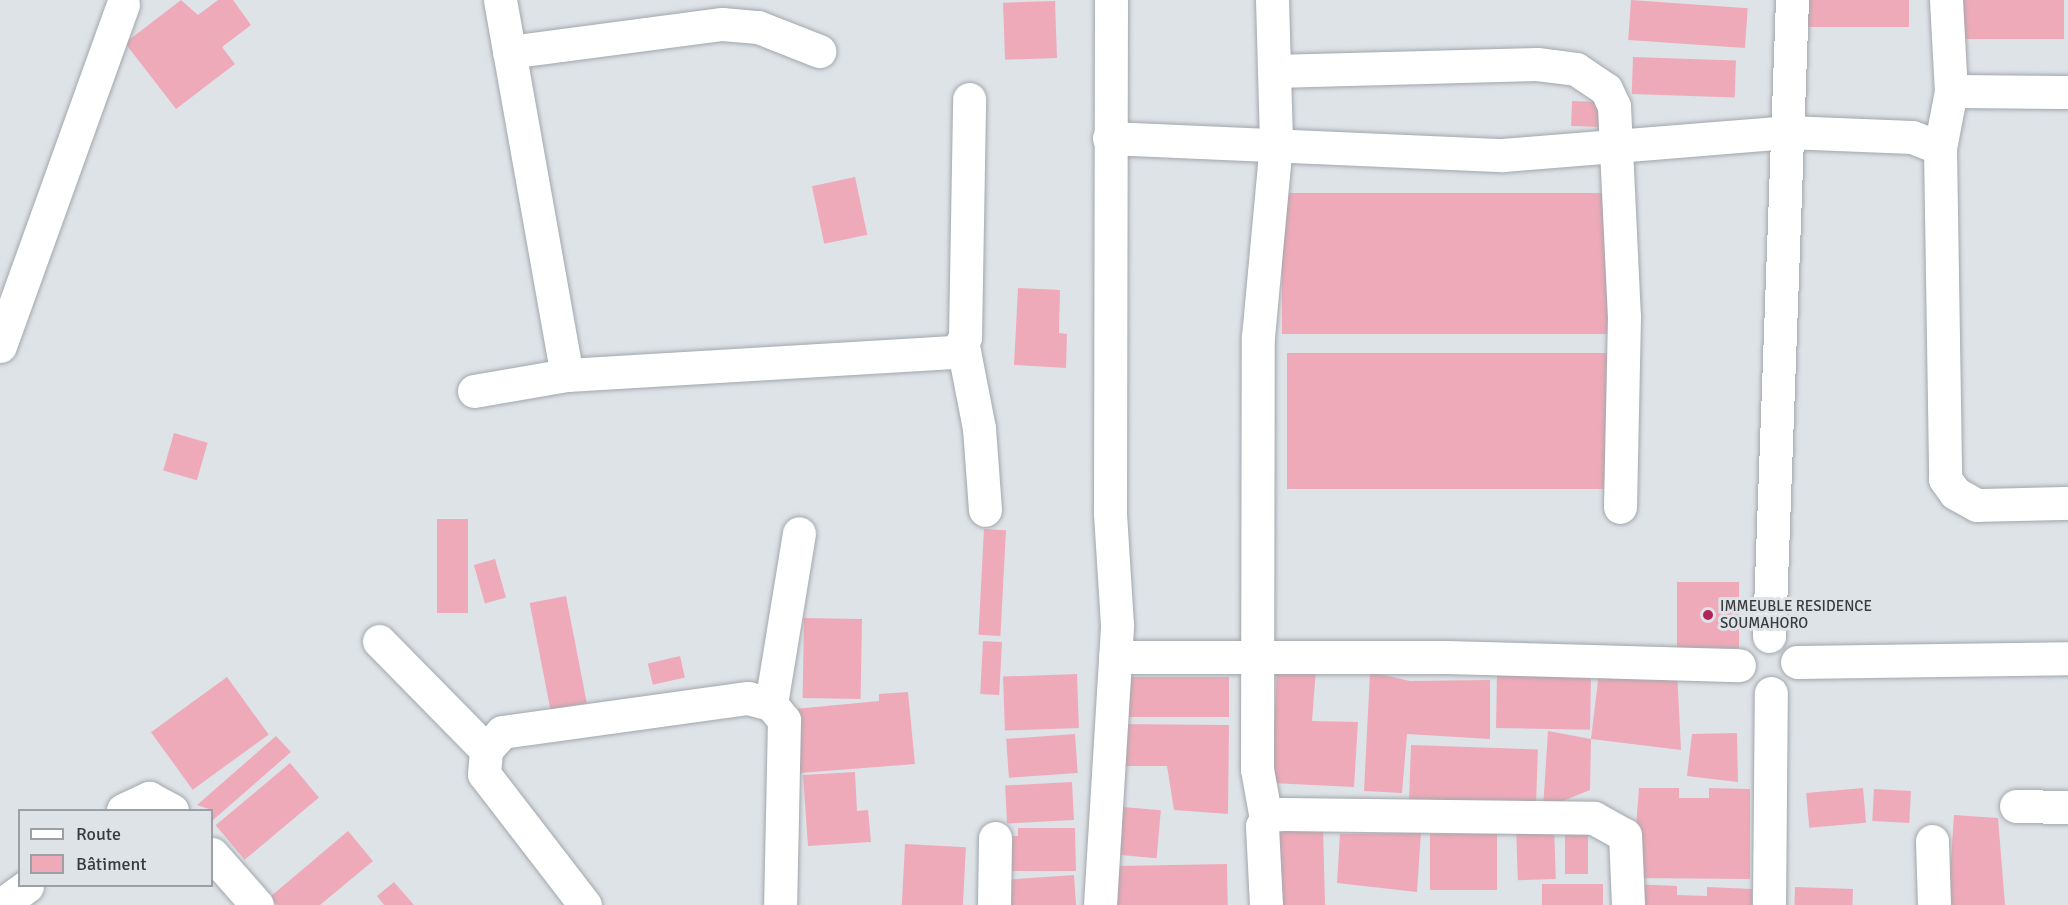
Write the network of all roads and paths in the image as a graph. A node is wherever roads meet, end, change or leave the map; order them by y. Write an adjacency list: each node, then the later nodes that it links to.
1 (500, 0): 8 (street)
2 (1111, 0): 14 (street)
3 (1272, 0): 9 (street)
4 (1792, 0): 13 (street)
5 (1946, 0): 10 (street)
6 (123, 5): 18 (street)
7 (819, 51): 8 (street)
8 (509, 52): 20 (street)
9 (1274, 71): 15 (street); 16 (street)
10 (1951, 91): 11 (street); 17 (street)
11 (2068, 92)
12 (969, 99): 19 (street)
13 (1787, 132): 16 (street); 17 (street); 26 (street)
14 (1109, 138): 15 (street); 28 (street)
15 (1276, 142): 16 (street); 29 (street)
16 (1617, 147): 23 (street)
17 (1940, 148): 22 (street)
18 (0, 346)
19 (963, 346): 20 (street); 24 (street)
20 (567, 375): 21 (street)
21 (474, 391)
22 (2068, 503)
23 (1620, 507)
24 (985, 510)
25 (799, 533): 34 (street)
26 (1769, 636): 31 (street); 32 (street)
27 (379, 641): 35 (street)
28 (1115, 657): 29 (street); 50 (street)
29 (1261, 657): 32 (street); 40 (street)
30 (2068, 658): 31 (street)
31 (1797, 662): 33 (street)
32 (1739, 665): 33 (street)
33 (1771, 693): 53 (street)
34 (771, 704): 35 (street); 48 (street)
35 (486, 750): 47 (street)
36 (2016, 806): 37 (street)
37 (2068, 807)
38 (125, 809): 39 (street)
39 (170, 809)
40 (1266, 819): 51 (street); 52 (street)
41 (995, 838): 49 (street)
42 (1932, 841): 54 (street)
43 (213, 855): 46 (street)
44 (24, 887): 45 (street)
45 (2, 905)
46 (257, 905)
47 (585, 905)
48 (780, 905)
49 (994, 905)
50 (1100, 905)
51 (1266, 905)
52 (1628, 905)
53 (1769, 905)
54 (1934, 905)

